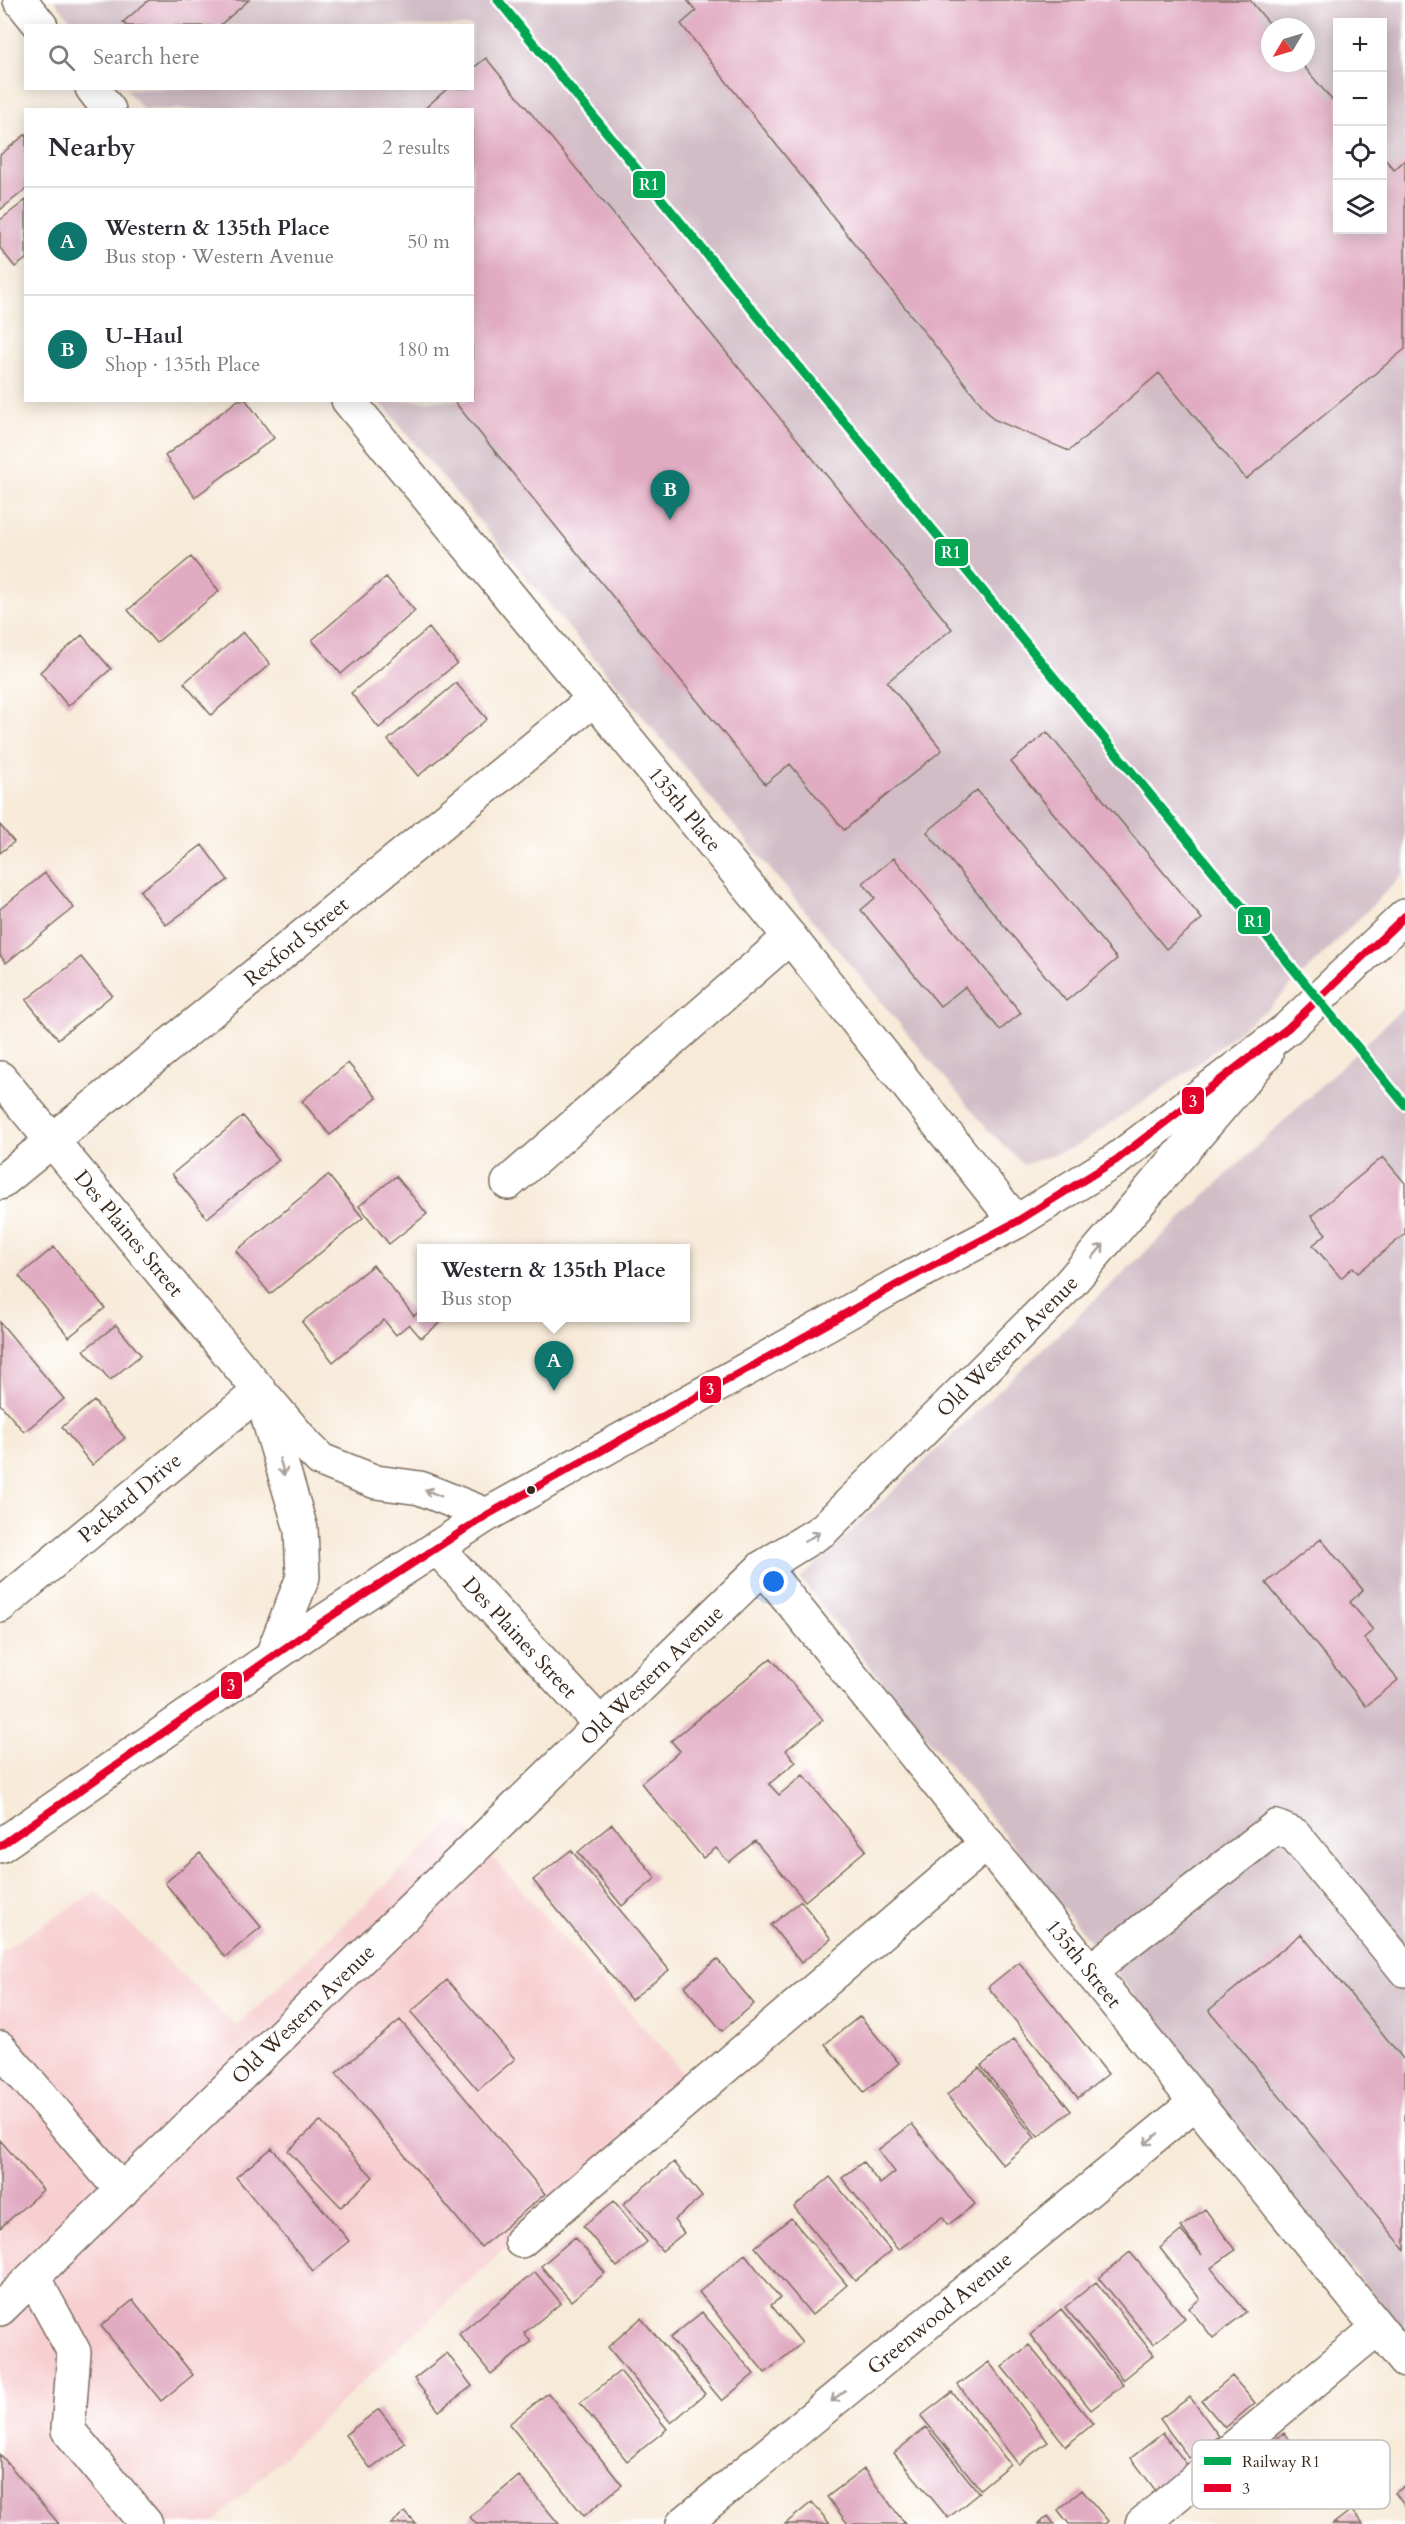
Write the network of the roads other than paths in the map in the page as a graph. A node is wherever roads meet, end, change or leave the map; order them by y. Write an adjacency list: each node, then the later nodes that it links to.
1 (20, 0): 2 (street)
2 (38, 24)
3 (94, 90): 4 (street)
4 (108, 108)
5 (350, 402): 6 (street, 135th Place)
6 (594, 699): 8 (street, 135th Place); 11 (street, Rexford Street)
7 (1405, 916): 9 (street)
8 (790, 937): 13 (street); 14 (street, 135th Place)
9 (1288, 1028): 14 (street); 18 (street, Old Western Avenue, one-way to 9)
10 (0, 1078): 11 (street, Des Plaines Street)
11 (51, 1140): 12 (street, Rexford Street); 15 (street, Des Plaines Street)
12 (0, 1182)
13 (508, 1183)
14 (1016, 1222): 16 (street)
15 (260, 1391): 16 (street, Des Plaines Street, one-way to 15); 19 (street, Packard Drive); 20 (street, one-way to 20)
16 (487, 1515): 17 (street)
17 (437, 1548): 20 (street); 21 (street, Des Plaines Street)
18 (762, 1567): 21 (street, Old Western Avenue); 22 (street, 135th Street)
19 (0, 1606)
20 (271, 1658): 23 (street)
21 (602, 1725): 28 (street, Old Western Avenue)
22 (987, 1844): 25 (street, 135th Street); 29 (street)
23 (0, 1846)
24 (1405, 1970): 25 (street)
25 (1090, 1971): 27 (street, 135th Street)
26 (0, 2048): 28 (street)
27 (1196, 2102): 32 (street, 135th Street); 37 (street, Greenwood Avenue, one-way to 37)
28 (122, 2191): 30 (street, Old Western Avenue)
29 (521, 2241)
30 (33, 2277): 31 (street, Old Western Avenue); 36 (street)
31 (0, 2309)
32 (1378, 2328): 33 (street, 135th Street); 34 (street)
33 (1405, 2361)
34 (1243, 2440)
35 (1192, 2482): 38 (street)
36 (146, 2524)
37 (683, 2524)
38 (1142, 2524)

